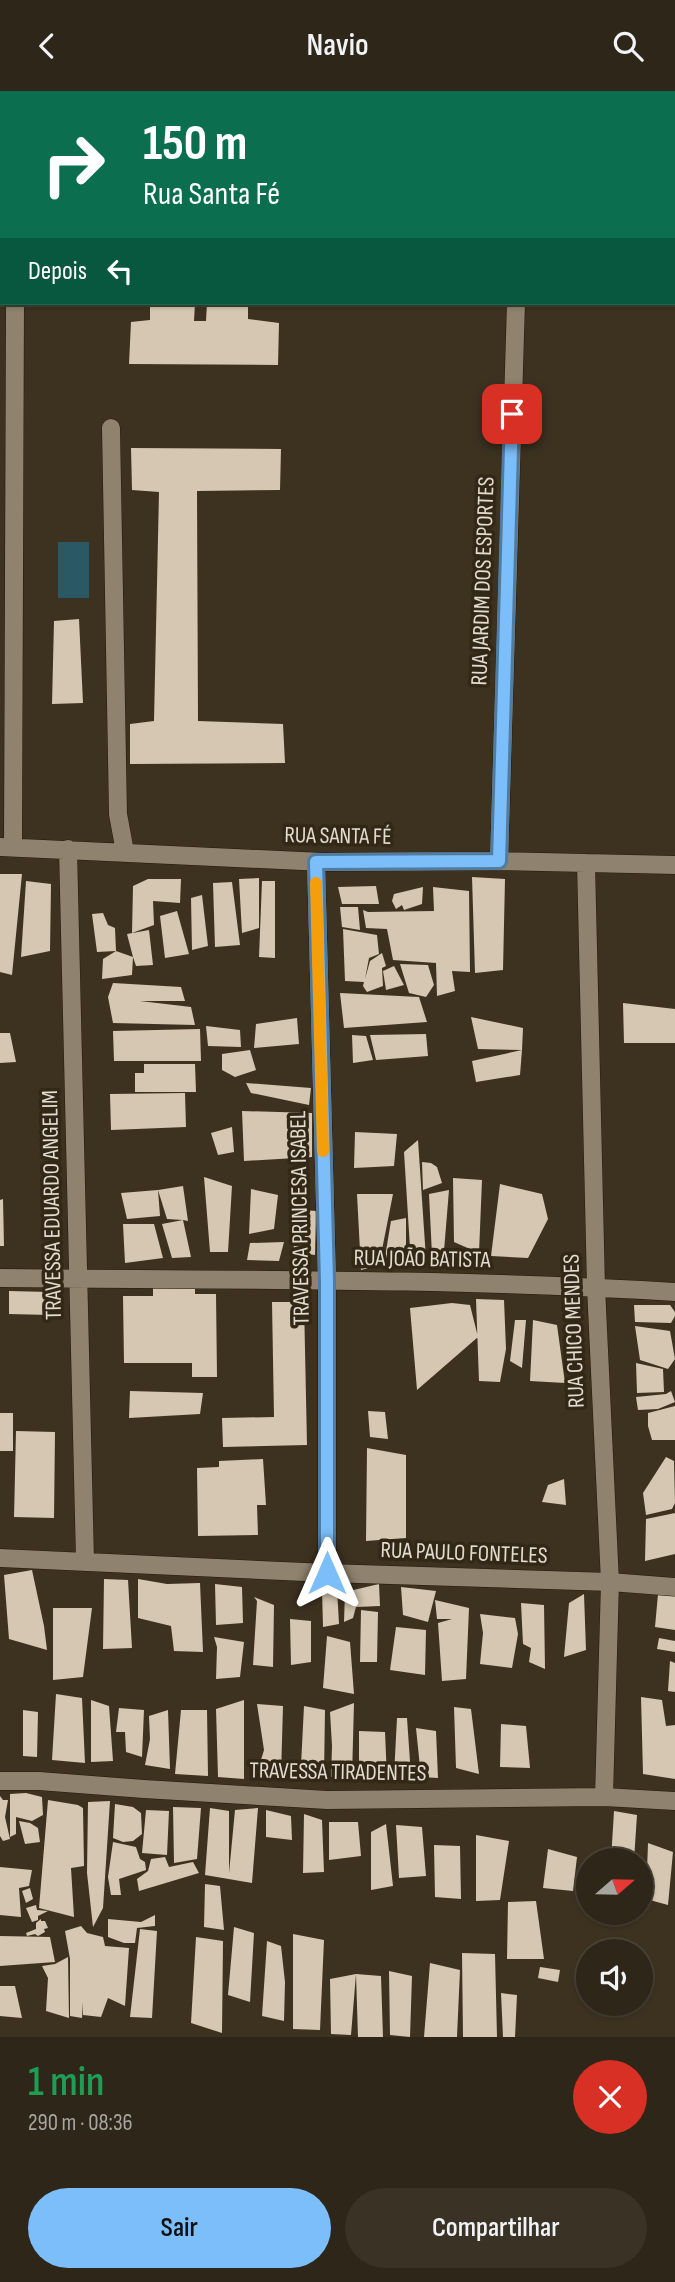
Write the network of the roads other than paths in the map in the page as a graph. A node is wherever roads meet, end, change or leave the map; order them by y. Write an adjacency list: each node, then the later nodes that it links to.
1 (15, 305): 3 (street)
2 (516, 305): 8 (street, RUA JARDIM DOS ESPORTES)
3 (8, 338): 5 (street)
4 (111, 428): 7 (street)
5 (6, 847): 6 (street, RUA SANTA FÉ)
6 (68, 849): 7 (street, RUA SANTA FÉ); 13 (street, TRAVESSA EDUARDO ANGELIM)
7 (125, 852): 9 (street, RUA SANTA FÉ)
8 (499, 861): 9 (street, RUA SANTA FÉ); 10 (street, RUA SANTA FÉ)
9 (316, 862): 14 (street, TRAVESSA PRINCESA ISABEL)
10 (586, 863): 11 (street, RUA SANTA FÉ); 15 (street, RUA CHICO MENDES)
11 (675, 865)
12 (0, 1277): 13 (street, RUA JOÃO BATISTA)
13 (78, 1278): 14 (street, RUA JOÃO BATISTA); 18 (street, TRAVESSA EDUARDO ANGELIM)
14 (327, 1281): 15 (street, RUA JOÃO BATISTA); 19 (street, TRAVESSA PRINCESA ISABEL)
15 (596, 1287): 16 (street, RUA JOÃO BATISTA); 20 (street, RUA CHICO MENDES)
16 (675, 1292)
17 (0, 1558): 18 (street, RUA PAULO FONTELES)
18 (85, 1560): 19 (street, RUA PAULO FONTELES)
19 (327, 1573): 20 (street, RUA PAULO FONTELES)
20 (610, 1582): 21 (street, RUA PAULO FONTELES); 23 (street, RUA CHICO MENDES)
21 (675, 1587)
22 (0, 1781): 23 (street, TRAVESSA TIRADENTES)
23 (604, 1797): 24 (street, TRAVESSA TIRADENTES)
24 (675, 1801)

